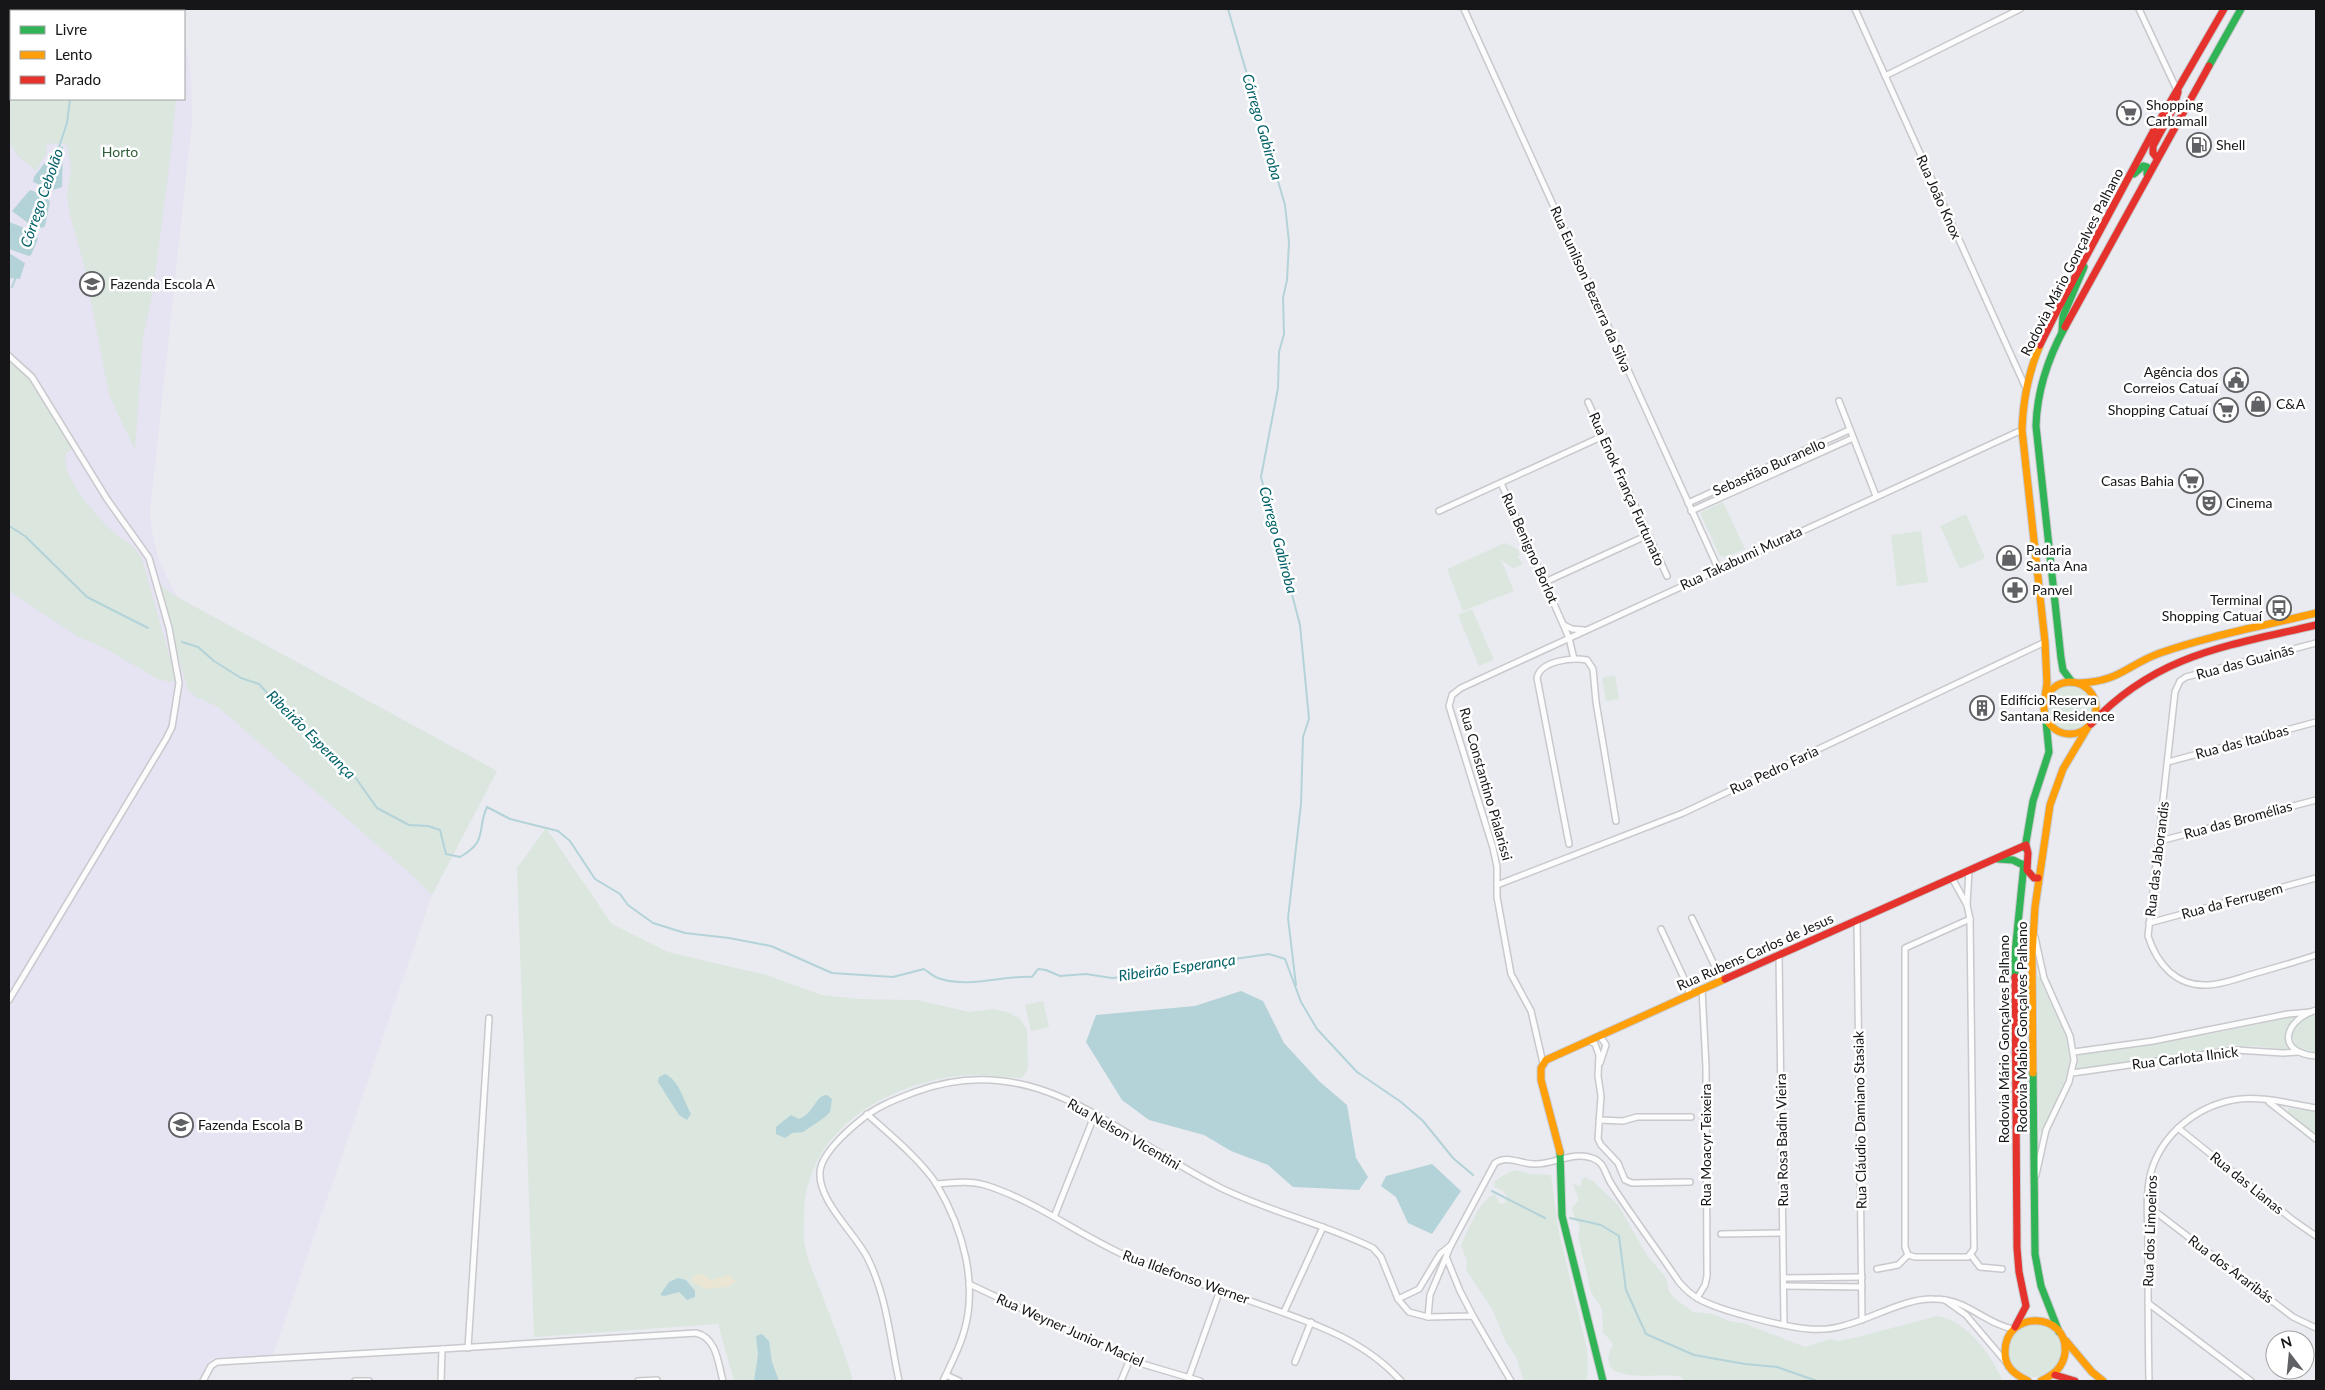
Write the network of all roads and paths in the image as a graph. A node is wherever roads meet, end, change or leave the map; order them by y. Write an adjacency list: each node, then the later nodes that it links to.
1 (1464, 9): 28 (street, Rua Eunilson Bezerra da Silva)
2 (1855, 9): 7 (street, Rua João Knox)
3 (2020, 9): 7 (street)
4 (2139, 9): 8 (street)
5 (2224, 9): 8 (main road, Rodovia Mário Gonçalves Palhano)
6 (2241, 9): 9 (main road, Rodovia Mário Gonçalves Palhano)
7 (1884, 76): 17 (street, Rua João Knox)
8 (2177, 90): 9 (main road); 11 (main road, Rodovia Mário Gonçalves Palhano)
9 (2157, 158): 10 (main road, Rodovia Mário Gonçalves Palhano)
10 (2147, 177): 11 (main road); 13 (main road, Rodovia Mário Gonçalves Palhano)
11 (2129, 178): 12 (main road, Rodovia Mário Gonçalves Palhano)
12 (2104, 226): 13 (main road); 14 (main road, Rodovia Mário Gonçalves Palhano)
13 (2116, 232): 15 (main road, Rodovia Mário Gonçalves Palhano)
14 (2086, 259): 15 (main road); 17 (main road, Rodovia Mário Gonçalves Palhano)
15 (2062, 334): 44 (main road, Rodovia Mário Gonçalves Palhano)
16 (9, 356): 76 (street)
17 (2025, 386): 21 (main road, Rodovia Mário Gonçalves Palhano)
18 (1839, 401): 20 (street)
19 (1588, 402): 22 (street, Rua Enok França Furtunato)
20 (1850, 430): 23 (street); 24 (street, Sebastião Buranello)
21 (2022, 430): 27 (street, Rua Takabumi Murata); 41 (main road, Rodovia Mário Gonçalves Palhano)
22 (1603, 436): 26 (street); 31 (street, Rua Enok França Furtunato)
23 (1853, 438): 25 (street, Sebastião Buranello); 27 (street)
24 (1769, 468): 25 (street); 28 (street, Sebastião Buranello)
25 (1772, 475): 30 (street, Sebastião Buranello)
26 (1501, 483): 29 (street); 34 (street, Rua Benigno Borlot)
27 (1876, 496): 32 (street, Rua Takabumi Murata)
28 (1688, 503): 30 (street, Rua Eunilson Bezerra da Silva)
29 (1439, 511)
30 (1692, 511): 32 (street, Rua Eunilson Bezerra da Silva)
31 (1648, 535): 33 (street, Rua Enok França Furtunato); 34 (street)
32 (1718, 568): 39 (street, Rua Takabumi Murata)
33 (1666, 576)
34 (1545, 582): 35 (street, Rua Benigno Borlot)
35 (1558, 612): 37 (street); 40 (street)
36 (2316, 613): 44 (main road)
37 (1564, 625): 39 (street); 40 (street)
38 (2316, 625): 50 (main road)
39 (1587, 630): 40 (street, Rua Takabumi Murata)
40 (1568, 640): 43 (street); 46 (street, Rua Takabumi Murata)
41 (2045, 642): 47 (main road, Rodovia Mário Gonçalves Palhano); 63 (street, Rua Pedro Faria)
42 (2316, 643): 45 (street, Rua das Guainãs)
43 (1574, 660): 53 (street); 55 (street)
44 (2075, 682): 47 (main road); 50 (main road)
45 (2177, 687): 51 (street, Rua das Jaborandis)
46 (1461, 688): 63 (street, Rua Constantino Pialarissi)
47 (2045, 697): 48 (main road)
48 (2046, 720): 50 (main road); 56 (main road, Rodovia Mário Gonçalves Palhano)
49 (2316, 722): 51 (street, Rua das Itaúbas)
50 (2089, 726): 61 (main road, Rodovia Mabio Gonçalves Palhano)
51 (2168, 762): 54 (street, Rua das Jaborandis)
52 (2316, 800): 54 (street, Rua das Bromélias)
53 (1616, 821)
54 (2160, 841): 68 (street, Rua das Jaborandis)
55 (1569, 844)
56 (2026, 845): 57 (main road, Rua Rubens Carlos de Jesus); 58 (main road, Rodovia Mário Gonçalves Palhano); 61 (main road)
57 (1995, 859): 58 (main road); 59 (main road, Rua Rubens Carlos de Jesus)
58 (2023, 865): 128 (main road, Rodovia Mário Gonçalves Palhano)
59 (1969, 870): 60 (main road, Rua Rubens Carlos de Jesus); 64 (street)
60 (1952, 878): 64 (street); 67 (main road, Rua Rubens Carlos de Jesus)
61 (2038, 878): 69 (main road, Rodovia Mabio Gonçalves Palhano)
62 (2316, 878): 68 (street, Rua da Ferrugem)
63 (1497, 885): 84 (street, Rua Constantino Pialarissi)
64 (1967, 905): 66 (street)
65 (1692, 918): 73 (street)
66 (1970, 919): 107 (street); 108 (street)
67 (1857, 920): 71 (main road, Rua Rubens Carlos de Jesus); 112 (street, Rua Cláudio Damiano Stasiak)
68 (2149, 923): 72 (street, Rua das Jaborandis)
69 (2033, 925): 81 (street); 97 (main road, Rodovia Mabio Gonçalves Palhano)
70 (1661, 929): 75 (street)
71 (1779, 955): 73 (main road, Rua Rubens Carlos de Jesus); 102 (street, Rua Rosa Badin Vieira)
72 (2316, 957)
73 (1718, 982): 74 (main road, Rua Rubens Carlos de Jesus)
74 (1702, 990): 75 (main road, Rua Rubens Carlos de Jesus); 118 (street, Rua Moacyr Teixeira)
75 (1688, 996): 79 (main road, Rua Rubens Carlos de Jesus)
76 (9, 1000)
77 (2315, 1010): 81 (street); 82 (street)
78 (489, 1018): 131 (street)
79 (1600, 1036): 80 (main road, Rua Rubens Carlos de Jesus); 85 (street)
80 (1589, 1041): 84 (main road, Rua Rubens Carlos de Jesus); 85 (street)
81 (2074, 1052): 86 (street)
82 (2299, 1052): 83 (street, Rua Carlota Ilnick); 86 (street, Rua Carlota Ilnick)
83 (2316, 1056)
84 (1543, 1063): 95 (main road)
85 (1598, 1068): 92 (street)
86 (2072, 1073): 97 (street)
87 (2269, 1101): 88 (street, Rua dos Limoeiros); 93 (street, Rua dos Limoeiros); 94 (street)
88 (2316, 1108)
89 (867, 1114): 90 (street, Rua Nelson VIcentini); 98 (street); 147 (street, Rua Nelson VIcentini)
90 (1095, 1114): 100 (street); 101 (street, Rua Nelson VIcentini)
91 (1691, 1117): 92 (street)
92 (1599, 1120): 96 (street)
93 (2178, 1128): 99 (street, Rua dos Limoeiros); 104 (street, Rua das Lianas)
94 (2316, 1140)
95 (1562, 1158): 105 (street); 118 (street); 154 (main road)
96 (1690, 1182)
97 (2034, 1183): 130 (main road, Rodovia Mabio Gonçalves Palhano)
98 (936, 1184): 100 (street, Rua Ildefonso Werner); 114 (street)
99 (2148, 1206): 121 (street, Rua dos Limoeiros); 129 (street, Rua dos Araribás)
100 (1054, 1217): 117 (street, Rua Ildefonso Werner)
101 (1323, 1227): 119 (street, Rua Nelson VIcentini); 122 (street)
102 (1783, 1233): 103 (street); 113 (street, Rua Rosa Badin Vieira)
103 (1722, 1234)
104 (2316, 1236)
105 (1451, 1245): 106 (street); 109 (street)
106 (1440, 1254): 109 (street); 119 (street)
107 (1908, 1255): 108 (street); 110 (street)
108 (1971, 1256): 111 (street)
109 (1447, 1259): 123 (street); 124 (street)
110 (1877, 1269)
111 (2002, 1269)
112 (1862, 1277): 113 (street); 116 (street, Rua Cláudio Damiano Stasiak)
113 (1784, 1278): 115 (street, Rua Rosa Badin Vieira)
114 (969, 1284): 133 (street, Rua Weyner Junior Maciel); 137 (street)
115 (1784, 1286): 116 (street); 127 (street, Rua Rosa Badin Vieira)
116 (1862, 1287): 125 (street, Rua Cláudio Damiano Stasiak)
117 (1220, 1290): 122 (street, Rua Ildefonso Werner); 139 (street)
118 (1697, 1298): 127 (street)
119 (1398, 1299): 124 (street, Rua Nelson VIcentini)
120 (1945, 1300): 125 (street); 128 (street); 135 (street)
121 (2148, 1303): 160 (street, Rua dos Limoeiros); 161 (street)
122 (1284, 1312): 126 (street, Rua Ildefonso Werner)
123 (1473, 1316): 124 (street, Rua Nelson VIcentini); 153 (street)
124 (1428, 1317)
125 (1862, 1320): 127 (street)
126 (1311, 1322): 134 (street); 152 (street, Rua Ildefonso Werner)
127 (1784, 1324)
128 (2014, 1328): 130 (main road); 135 (main road, Rodovia Mário Gonçalves Palhano)
129 (2316, 1328)
130 (2061, 1335): 138 (main road); 159 (main road)
131 (468, 1348): 132 (street); 146 (street)
132 (442, 1349): 141 (street); 144 (street)
133 (1130, 1359): 139 (street, Rua Weyner Junior Maciel); 150 (street)
134 (1296, 1362)
135 (2005, 1362): 136 (main road)
136 (2012, 1372): 155 (main road); 156 (main road)
137 (946, 1375): 148 (street); 149 (street)
138 (2055, 1375): 157 (main road); 158 (main road)
139 (1189, 1377): 151 (street, Rua Weyner Junior Maciel)
140 (657, 1380): 145 (street)
141 (203, 1381)
142 (355, 1381): 143 (street)
143 (369, 1381)
144 (441, 1381)
145 (638, 1381)
146 (723, 1381)
147 (900, 1381)
148 (943, 1381)
149 (959, 1381)
150 (1120, 1381)
151 (1200, 1381)
152 (1401, 1381)
153 (1511, 1381)
154 (1603, 1381)
155 (2014, 1381)
156 (2028, 1381)
157 (2045, 1381)
158 (2075, 1381)
159 (2103, 1381)
160 (2149, 1381)
161 (2251, 1381)

